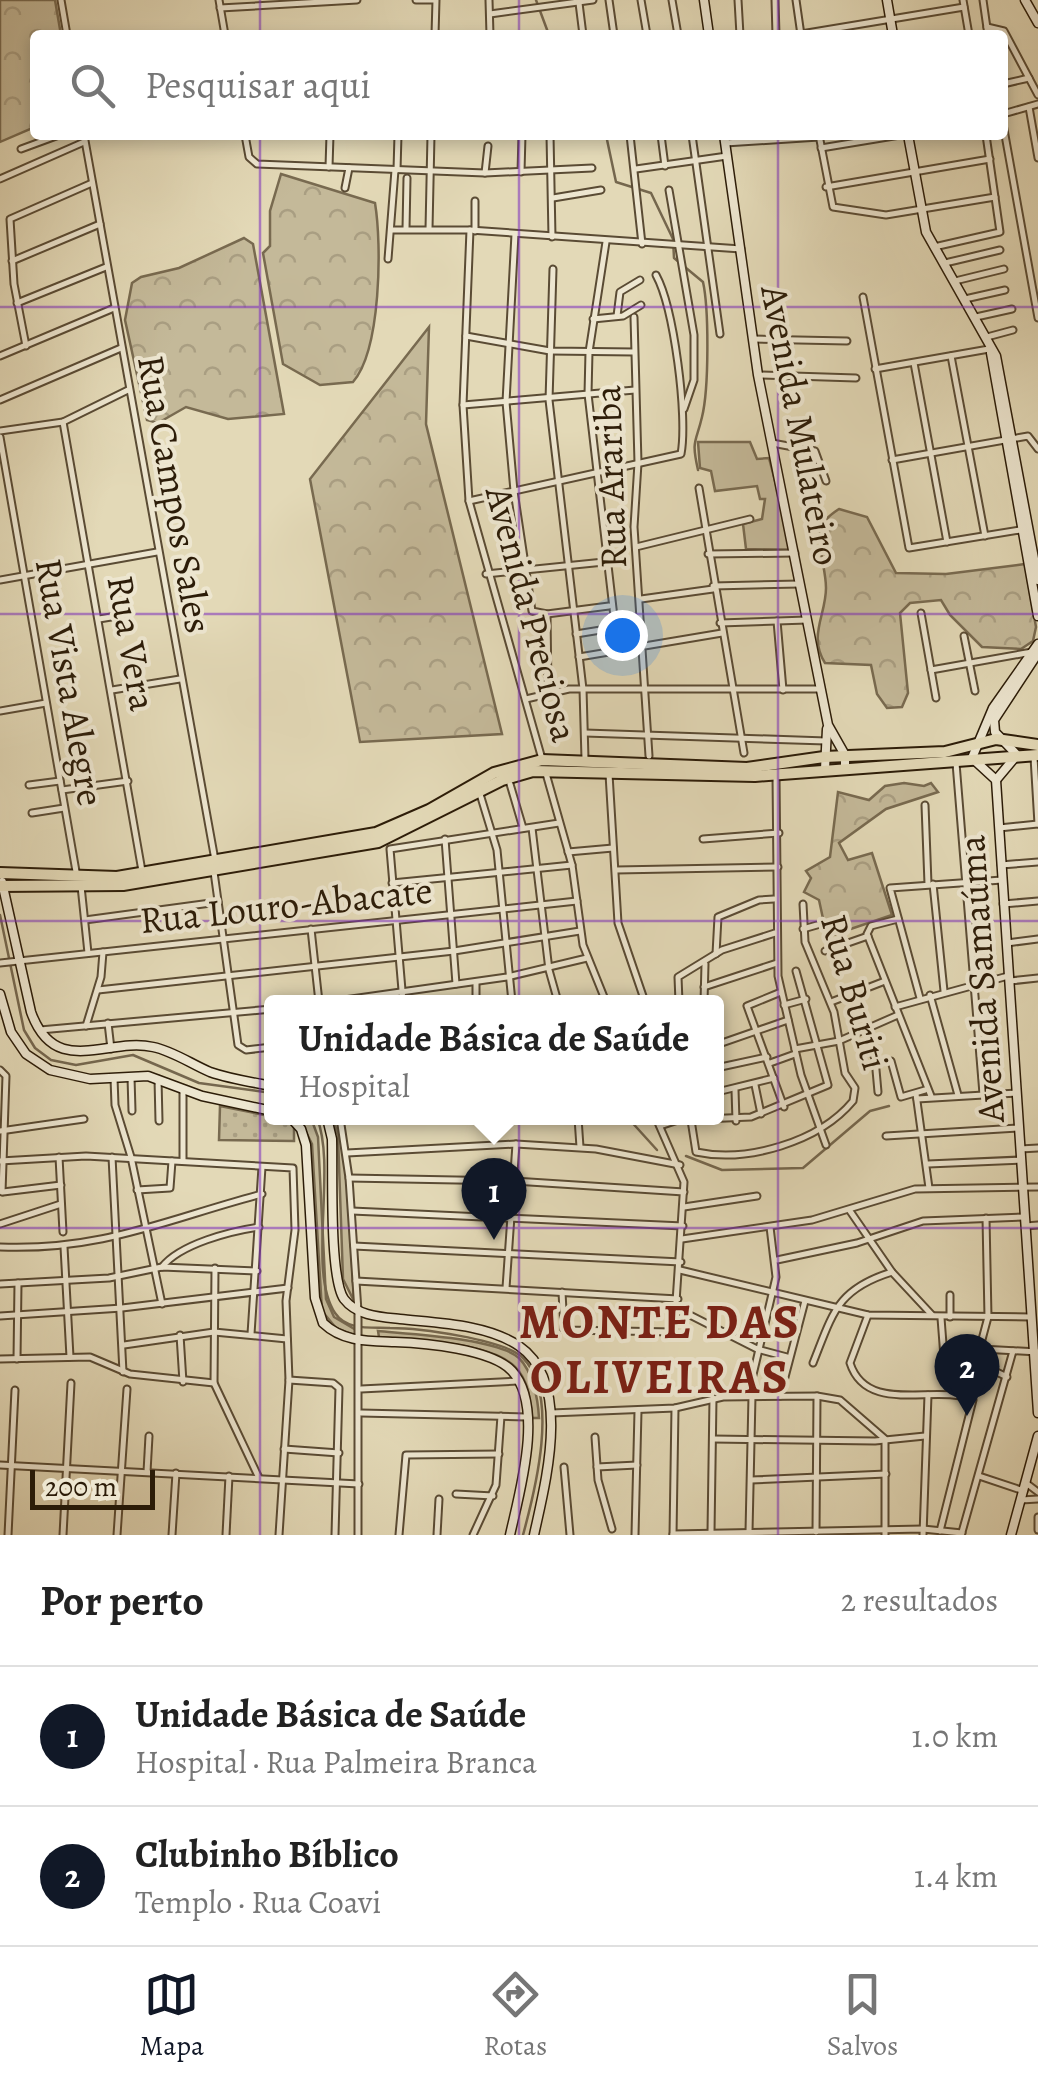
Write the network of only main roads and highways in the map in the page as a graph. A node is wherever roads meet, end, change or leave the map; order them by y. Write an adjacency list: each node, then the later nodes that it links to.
1 (1027, 755): 2 (main road); 2 (main road)
2 (544, 765): 3 (main road); 3 (main road)
3 (215, 867): 5 (main road); 5 (main road)
4 (0, 873): 5 (main road)
5 (79, 882): 6 (main road)
6 (5, 888)

